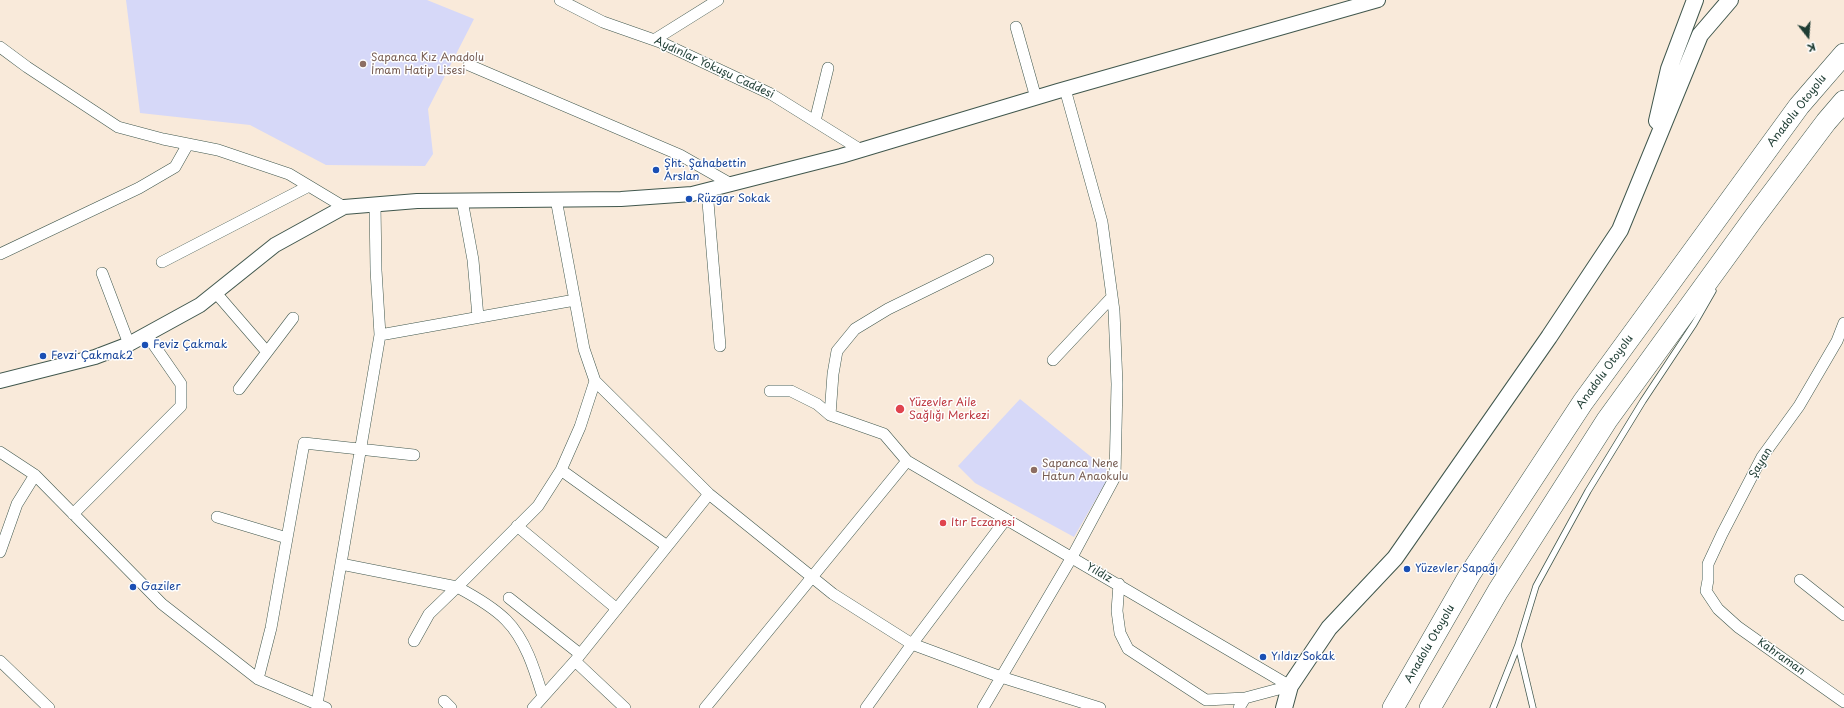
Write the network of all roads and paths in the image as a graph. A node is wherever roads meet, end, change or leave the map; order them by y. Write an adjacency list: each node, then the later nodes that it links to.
1 (560, 0): 7 (street, Aydınlar Yokuşu Caddesi)
2 (718, 0): 7 (street)
3 (1378, 0): 12 (street)
4 (1695, 0): 18 (main road)
5 (1730, 0): 18 (main road)
6 (1016, 27): 13 (street)
7 (654, 40): 15 (street, Aydınlar Yokuşu Caddesi)
8 (0, 47): 16 (street)
9 (1844, 54): 94 (highway, Anadolu Otoyolu)
10 (469, 65): 19 (street)
11 (828, 68): 15 (street)
12 (1065, 89): 13 (street); 34 (street)
13 (1036, 98): 17 (street)
14 (1844, 102): 26 (highway)
15 (814, 121): 17 (street, Aydınlar Yokuşu Caddesi)
16 (188, 144): 20 (street); 27 (street)
17 (860, 150): 19 (street)
18 (1646, 171): 81 (main road)
19 (731, 184): 21 (street)
20 (309, 186): 25 (street); 29 (street)
21 (707, 190): 22 (street); 42 (street)
22 (556, 199): 23 (street); 35 (street)
23 (462, 200): 24 (street); 36 (street)
24 (375, 204): 25 (street); 40 (street)
25 (344, 207): 33 (street)
26 (1753, 220): 30 (lane); 95 (highway)
27 (0, 254)
28 (988, 260): 49 (street)
29 (162, 262)
30 (1727, 265)
31 (102, 273): 41 (street)
32 (1716, 285): 76 (lane)
33 (216, 293): 39 (street); 43 (street)
34 (1112, 297): 44 (street); 64 (street)
35 (575, 300): 36 (street); 46 (street)
36 (478, 317): 40 (street)
37 (293, 318): 43 (street)
38 (1844, 323): 72 (street, Şayan)
39 (147, 335): 41 (street); 57 (street)
40 (380, 335): 50 (street)
41 (129, 344): 45 (street)
42 (720, 346)
43 (267, 352): 47 (street)
44 (1053, 360)
45 (0, 381)
46 (595, 381): 54 (street); 56 (street)
47 (239, 389)
48 (770, 391): 49 (street, Yıldız)
49 (830, 415): 53 (street, Yıldız)
50 (361, 448): 52 (street); 61 (street); 65 (street)
51 (0, 452): 55 (street)
52 (414, 455)
53 (907, 461): 59 (street, Yıldız); 66 (street)
54 (562, 470): 60 (street); 62 (street)
55 (35, 475): 57 (street); 63 (street)
56 (709, 494): 62 (street); 66 (street)
57 (73, 514): 80 (street)
58 (217, 517): 61 (street)
59 (1006, 519): 64 (street, Yıldız); 75 (street)
60 (517, 526): 69 (street); 71 (street)
61 (287, 538): 80 (street)
62 (667, 546): 71 (street)
63 (0, 552)
64 (1072, 557): 68 (street, Yıldız); 79 (street)
65 (341, 564): 69 (street); 85 (street)
66 (812, 577): 75 (street); 89 (street)
67 (1800, 580): 73 (street)
68 (1119, 584): 81 (street, Yıldız); 84 (street)
69 (457, 587): 74 (street); 82 (street)
70 (509, 598): 77 (street)
71 (617, 609): 77 (street)
72 (1718, 610): 83 (street, Kahraman)
73 (1844, 615)
74 (414, 641)
75 (912, 644): 79 (street); 90 (street)
76 (1518, 645): 96 (lane); 97 (lane)
77 (578, 658): 82 (street); 88 (street)
78 (0, 661): 86 (street)
79 (1001, 677): 91 (street); 92 (street)
80 (258, 679): 85 (street)
81 (1290, 686): 84 (street); 93 (main road)
82 (543, 697): 87 (street)
83 (1844, 702)
84 (1242, 703)
85 (321, 706)
86 (50, 708)
87 (533, 708)
88 (625, 708)
89 (705, 708)
90 (866, 708)
91 (983, 708)
92 (1100, 708)
93 (1284, 708)
94 (1393, 708)
95 (1430, 708)
96 (1493, 708)
97 (1533, 708)

